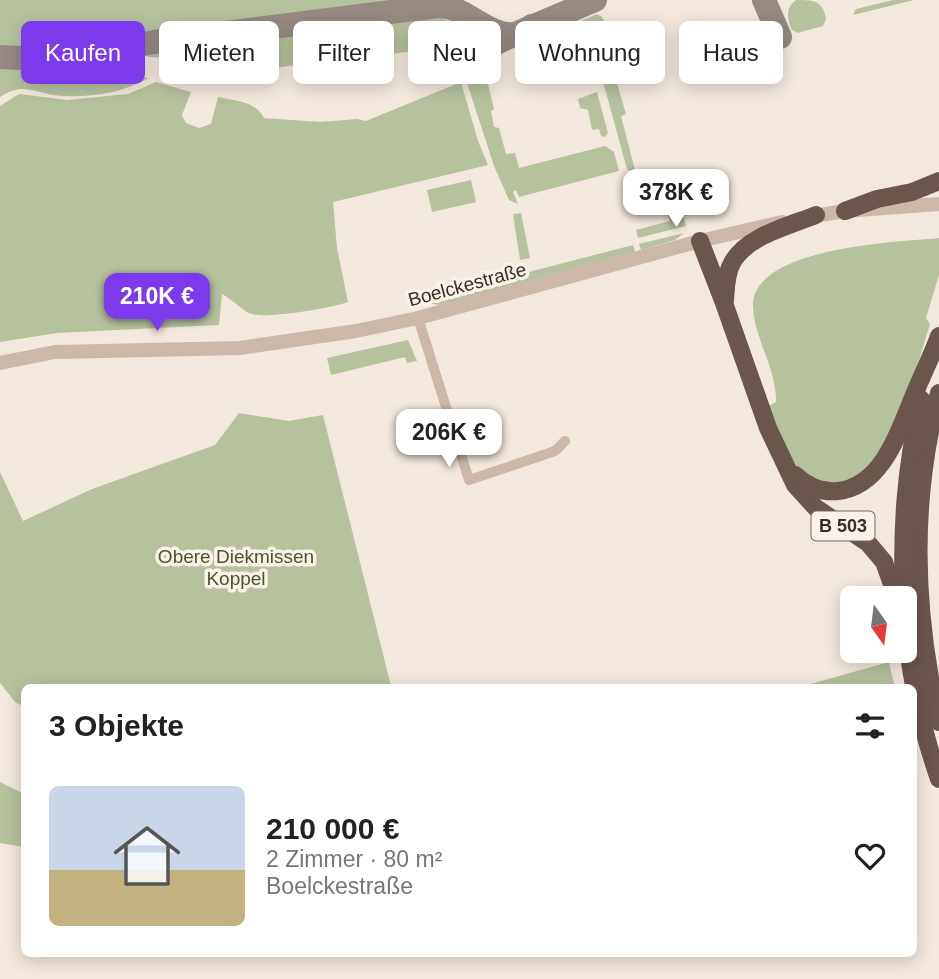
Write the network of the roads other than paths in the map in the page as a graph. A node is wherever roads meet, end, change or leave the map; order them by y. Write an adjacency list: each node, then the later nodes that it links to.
1 (939, 181): 3 (highway)
2 (939, 204): 3 (street, Boelckestraße)
3 (845, 211): 4 (street, Boelckestraße)
4 (816, 215): 5 (street, Boelckestraße); 6 (highway)
5 (700, 241): 6 (highway); 7 (street, Boelckestraße)
6 (724, 303): 13 (highway)
7 (418, 318): 10 (street, Boelckestraße); 12 (street)
8 (939, 336): 9 (highway, B 503)
9 (929, 362): 13 (highway); 15 (highway, B 503)
10 (0, 363)
11 (939, 393): 19 (highway)
12 (565, 441)
13 (781, 459): 14 (highway, B 503)
14 (893, 586)
15 (904, 586)
16 (912, 663): 17 (highway)
17 (915, 684)
18 (917, 695): 20 (highway)
19 (939, 722)
20 (939, 779)

